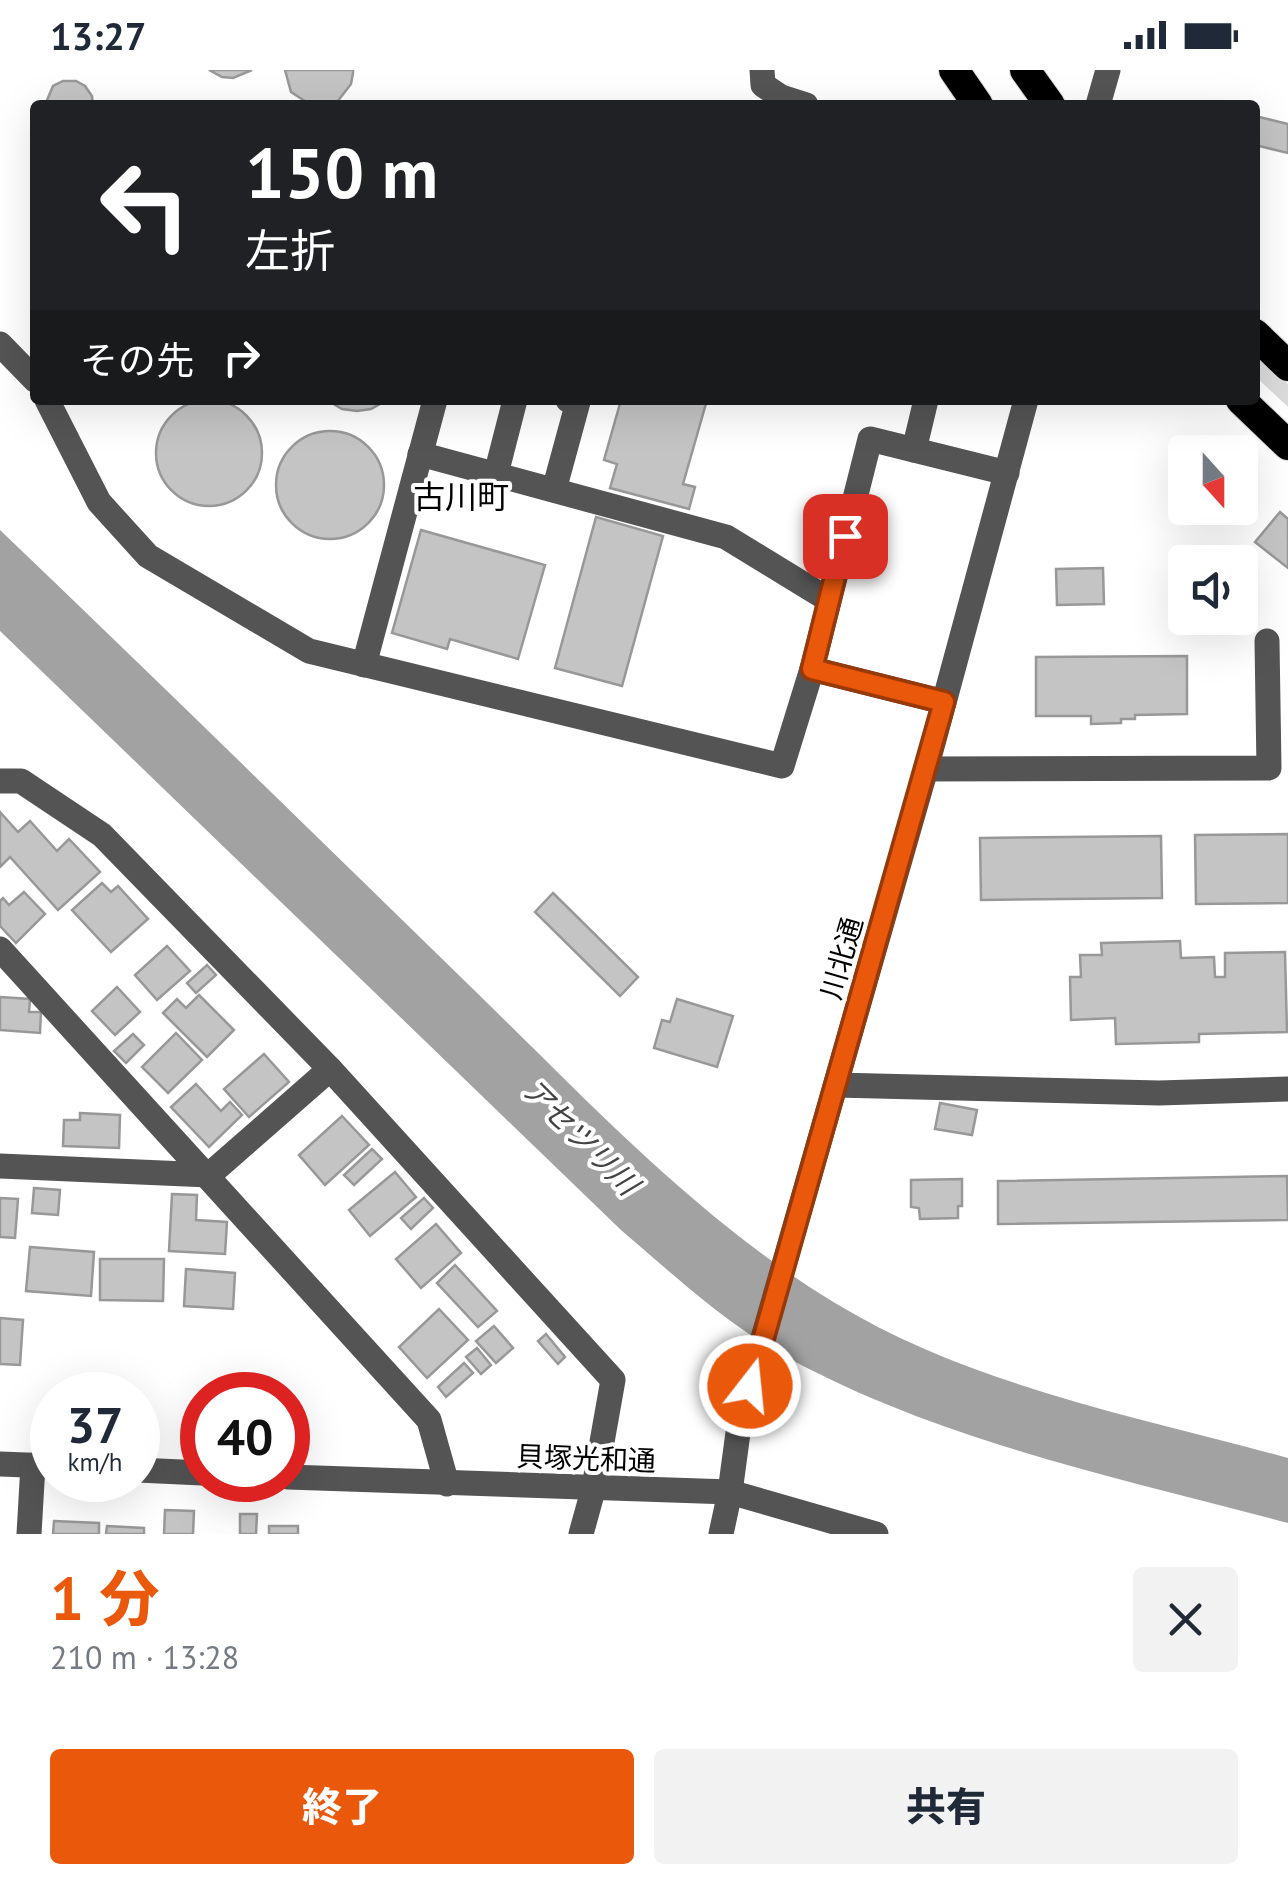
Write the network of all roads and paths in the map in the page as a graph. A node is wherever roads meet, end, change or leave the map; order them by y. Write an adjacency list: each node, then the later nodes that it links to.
1 (762, 70): 5 (street)
2 (954, 70): 6 (highway)
3 (1025, 70): 7 (highway)
4 (1108, 70): 8 (street)
5 (790, 100)
6 (975, 100)
7 (1046, 100)
8 (1099, 100)
9 (1260, 339): 11 (highway)
10 (0, 344): 12 (street)
11 (1288, 366)
12 (30, 375)
13 (50, 405): 28 (street)
14 (434, 405): 22 (street)
15 (515, 405): 24 (street)
16 (577, 405): 25 (street)
17 (925, 405): 21 (street)
18 (1025, 405): 23 (street, 川北通)
19 (1246, 405): 20 (highway)
20 (1288, 445)
21 (914, 450): 23 (street); 26 (street)
22 (420, 454): 24 (street); 28 (street)
23 (1007, 473): 30 (street, 川北通)
24 (496, 474): 25 (street)
25 (554, 490): 26 (street)
26 (829, 600): 29 (street)
27 (1267, 641): 31 (street)
28 (364, 664): 29 (street)
29 (812, 669): 30 (street)
30 (944, 702): 31 (street, 川北通)
31 (926, 769): 35 (street, 川北通)
32 (0, 781): 34 (street)
33 (0, 949): 38 (street)
34 (330, 1069): 38 (street); 43 (street)
35 (836, 1086): 36 (street); 44 (street, 川北通)
36 (1288, 1089)
37 (0, 1166): 38 (street)
38 (209, 1176): 42 (street)
39 (0, 1464): 40 (street)
40 (30, 1465)
41 (310, 1478): 42 (street, 貝塚光和通)
42 (447, 1484): 43 (street, 貝塚光和通)
43 (594, 1488): 44 (street, 貝塚光和通); 47 (street)
44 (730, 1492): 48 (street, 川北通); 49 (street, 貝塚光和通)
45 (36, 1502): 46 (street)
46 (29, 1534)
47 (581, 1534)
48 (720, 1534)
49 (876, 1534)

